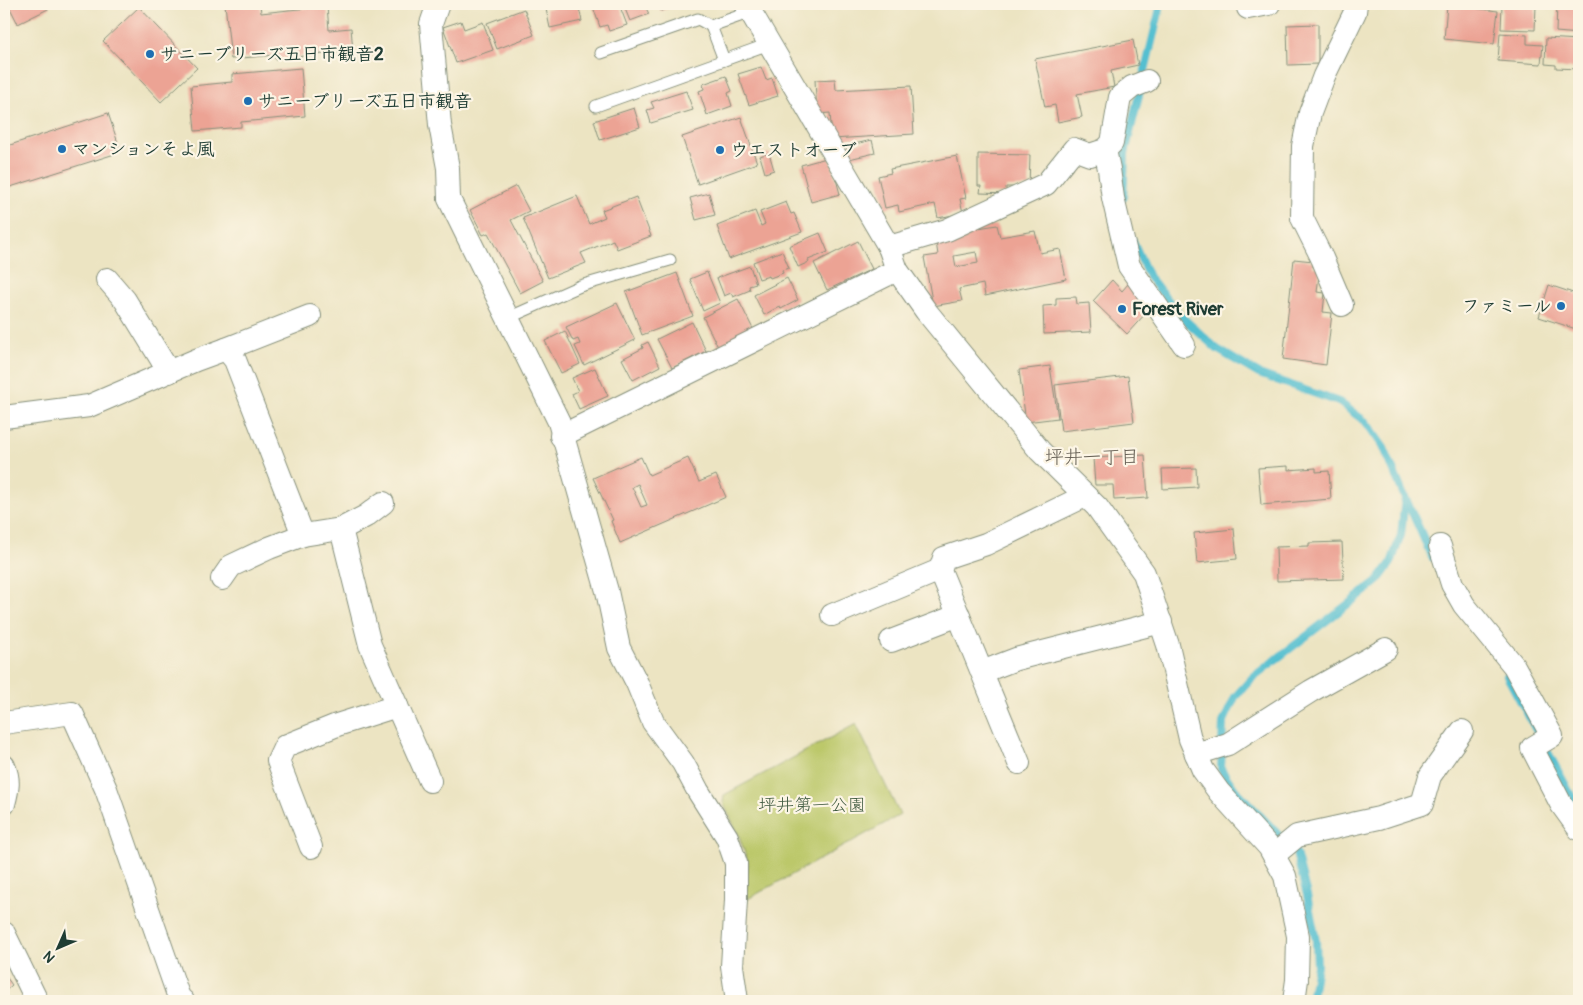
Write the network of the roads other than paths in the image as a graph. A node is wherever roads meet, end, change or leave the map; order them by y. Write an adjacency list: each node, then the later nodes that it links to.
1 (438, 4): 17 (street)
2 (1356, 4): 15 (street)
3 (748, 8): 4 (lane); 5 (street)
4 (711, 26): 6 (lane); 7 (lane)
5 (770, 44): 7 (lane); 11 (street)
6 (601, 53)
7 (724, 60): 9 (lane)
8 (1140, 84): 10 (street)
9 (596, 106)
10 (1105, 150): 11 (street); 18 (street)
11 (889, 247): 13 (street)
12 (670, 260): 17 (lane)
13 (897, 270): 22 (street); 23 (street)
14 (107, 279): 20 (street)
15 (1342, 305)
16 (310, 316): 19 (street)
17 (508, 318): 22 (street)
18 (1184, 345)
19 (226, 349): 20 (street); 26 (street)
20 (169, 372): 21 (street)
21 (4, 418)
22 (561, 436): 50 (street)
23 (1085, 496): 28 (street); 32 (street)
24 (383, 503): 25 (street)
25 (341, 529): 26 (street); 36 (street)
26 (304, 535): 29 (street)
27 (1440, 546): 44 (street)
28 (940, 570): 30 (street); 31 (street)
29 (222, 579)
30 (832, 615)
31 (959, 615): 33 (street); 35 (street)
32 (1161, 622): 35 (street); 39 (street)
33 (891, 641)
34 (1386, 649): 39 (street)
35 (982, 672): 40 (street)
36 (397, 706): 42 (street); 45 (street)
37 (4, 724): 49 (street)
38 (1462, 731): 46 (street)
39 (1201, 752): 46 (street)
40 (1019, 763)
41 (4, 766): 43 (street)
42 (430, 781)
43 (4, 804)
44 (1579, 829)
45 (311, 847)
46 (1275, 855): 51 (street)
47 (4, 934): 48 (street)
48 (37, 1001)
49 (183, 1001)
50 (737, 1001)
51 (1294, 1001)

